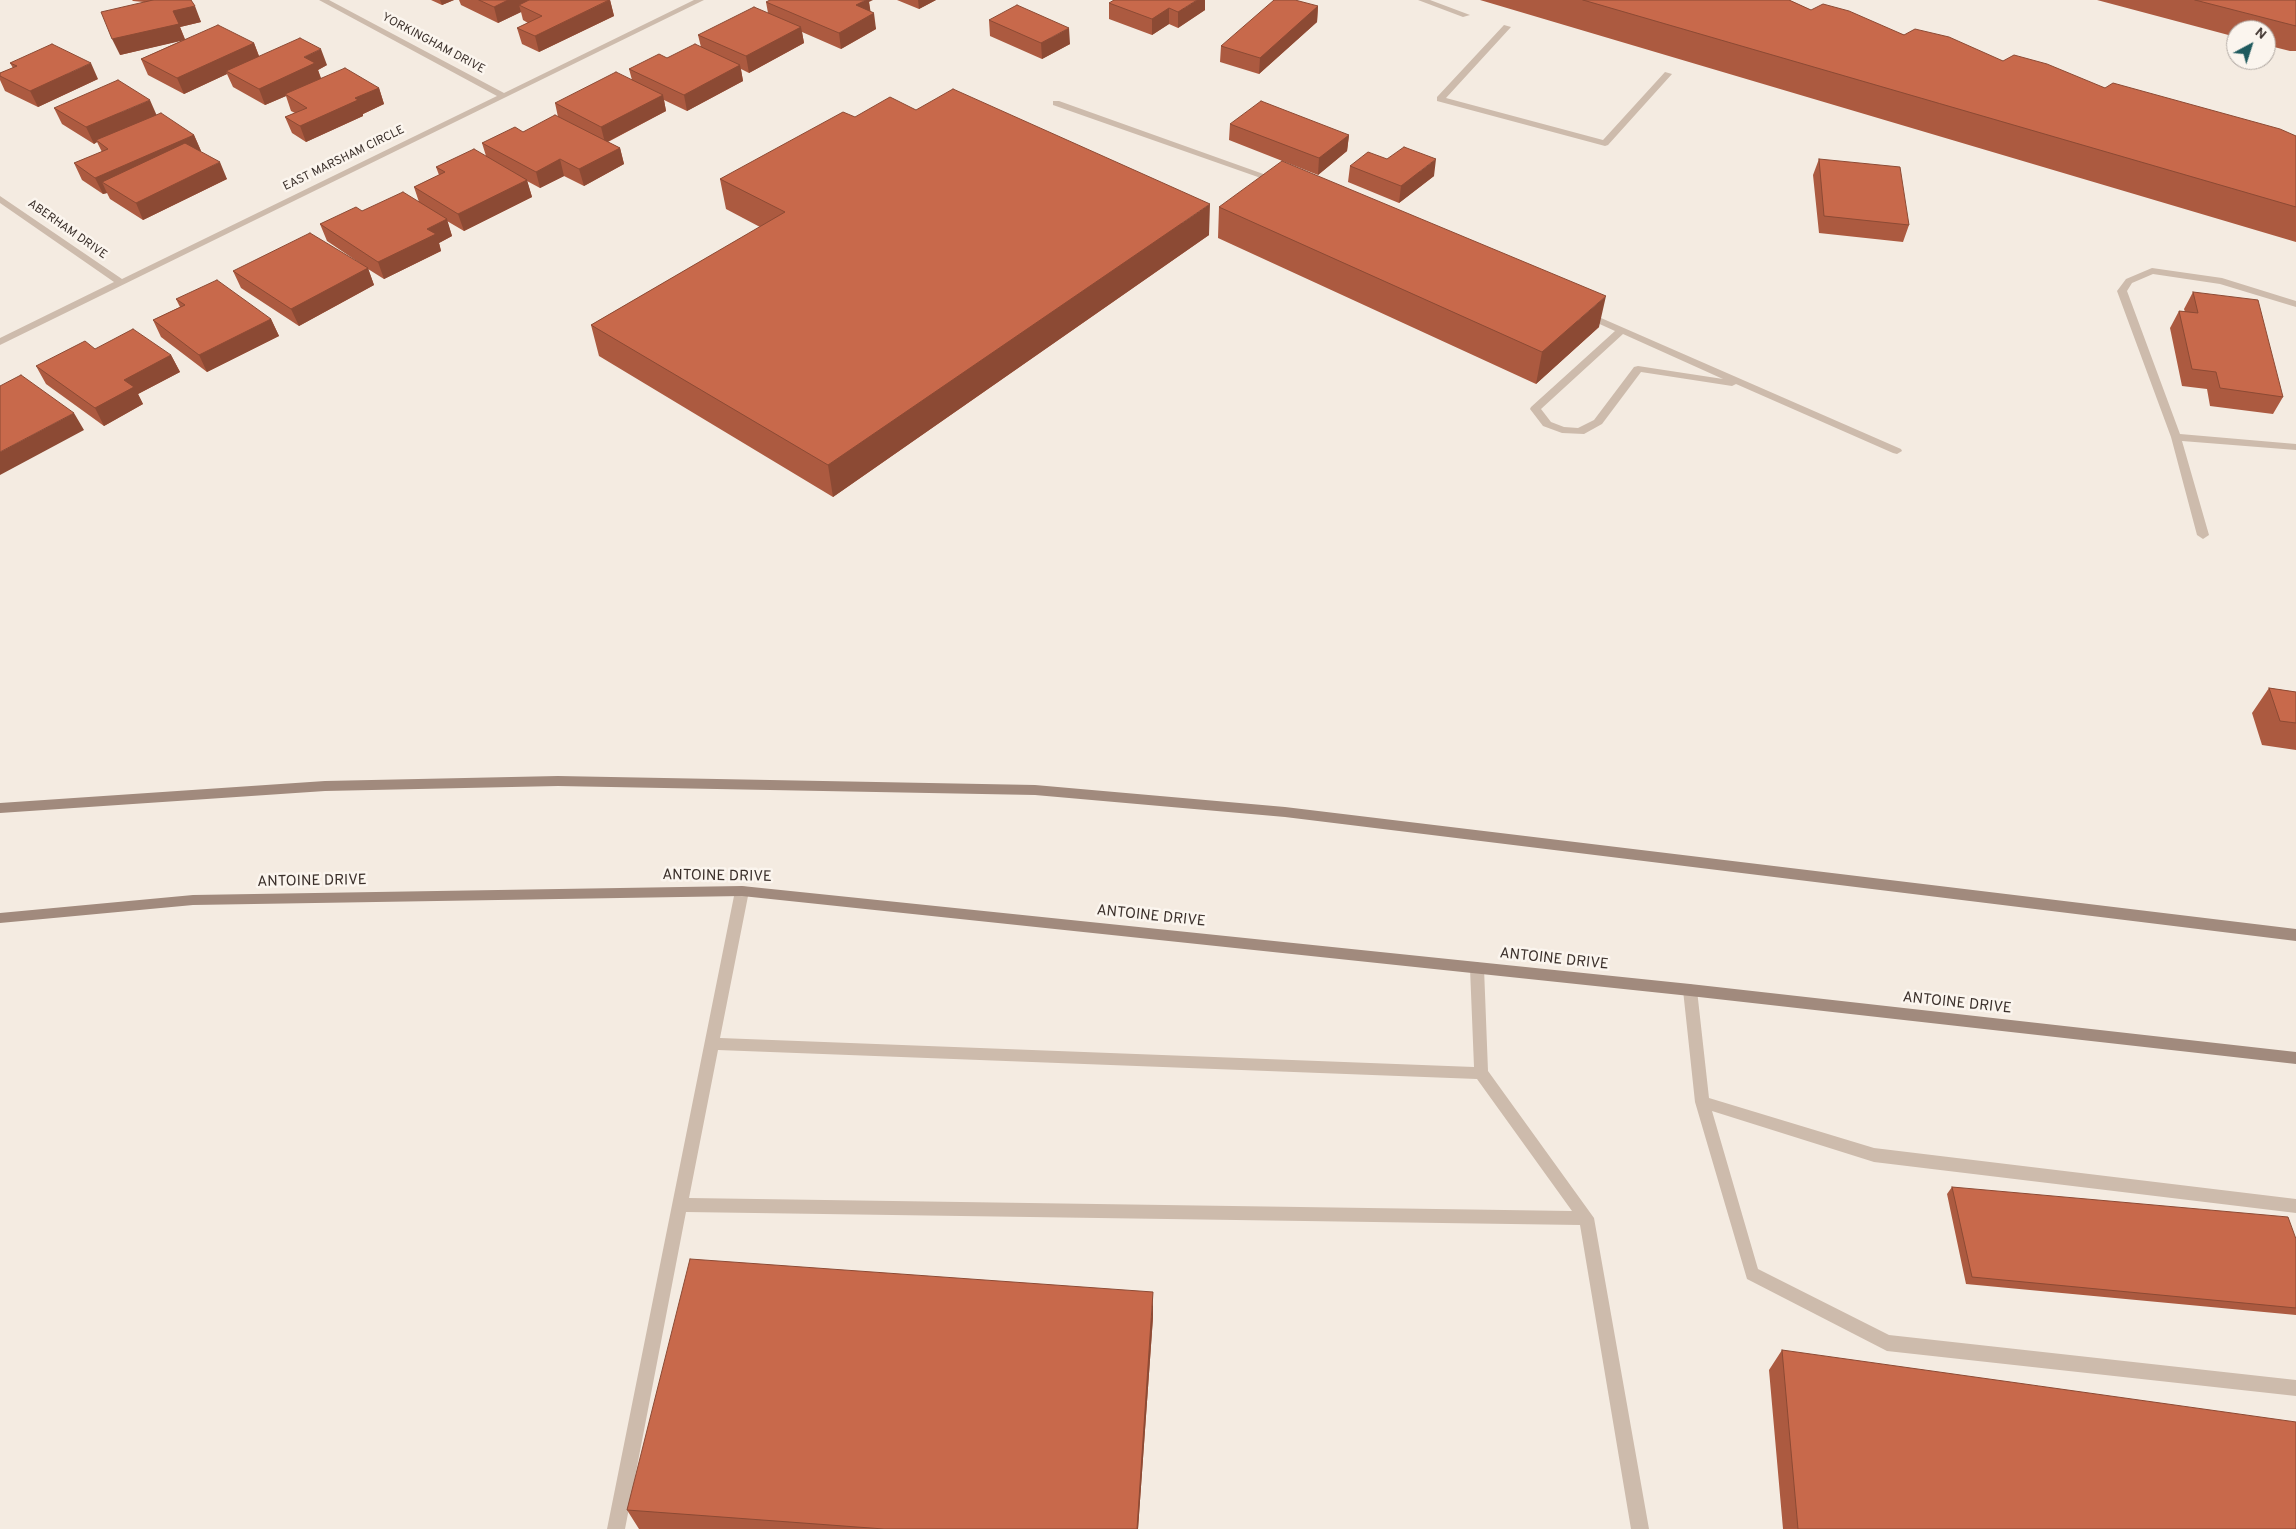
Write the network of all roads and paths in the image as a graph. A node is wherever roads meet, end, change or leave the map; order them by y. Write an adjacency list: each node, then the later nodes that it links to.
1 (323, 0): 7 (street, YORKINGHAM DRIVE)
2 (700, 0): 7 (street, EAST MARSHAM CIRCLE)
3 (1422, 0): 4 (street)
4 (1466, 15)
5 (1507, 27): 6 (street)
6 (1668, 74)
7 (504, 96): 11 (street, EAST MARSHAM CIRCLE)
8 (1056, 103): 9 (street)
9 (1284, 184)
10 (0, 199): 11 (street, ABERHAM DRIVE)
11 (120, 282): 15 (street, EAST MARSHAM CIRCLE)
12 (2296, 304): 17 (street)
13 (1576, 310): 14 (street)
14 (1622, 330): 16 (street); 16 (street)
15 (0, 342)
16 (1749, 386): 19 (street)
17 (2176, 437): 18 (street); 20 (street)
18 (2296, 447)
19 (1897, 451)
20 (2203, 534)
21 (0, 808): 24 (main road)
22 (742, 890): 23 (main road, ANTOINE DRIVE); 25 (main road, ANTOINE DRIVE); 27 (street)
23 (0, 918)
24 (2296, 935)
25 (1477, 968): 26 (main road, ANTOINE DRIVE); 29 (street)
26 (1690, 990): 28 (main road, ANTOINE DRIVE); 30 (street)
27 (711, 1044): 29 (street); 31 (street)
28 (2296, 1058)
29 (1481, 1073): 33 (street)
30 (1702, 1102): 32 (street); 34 (street)
31 (680, 1205): 33 (street); 35 (street)
32 (2296, 1206)
33 (1586, 1218): 36 (street)
34 (2296, 1388)
35 (616, 1529)
36 (1640, 1529)

